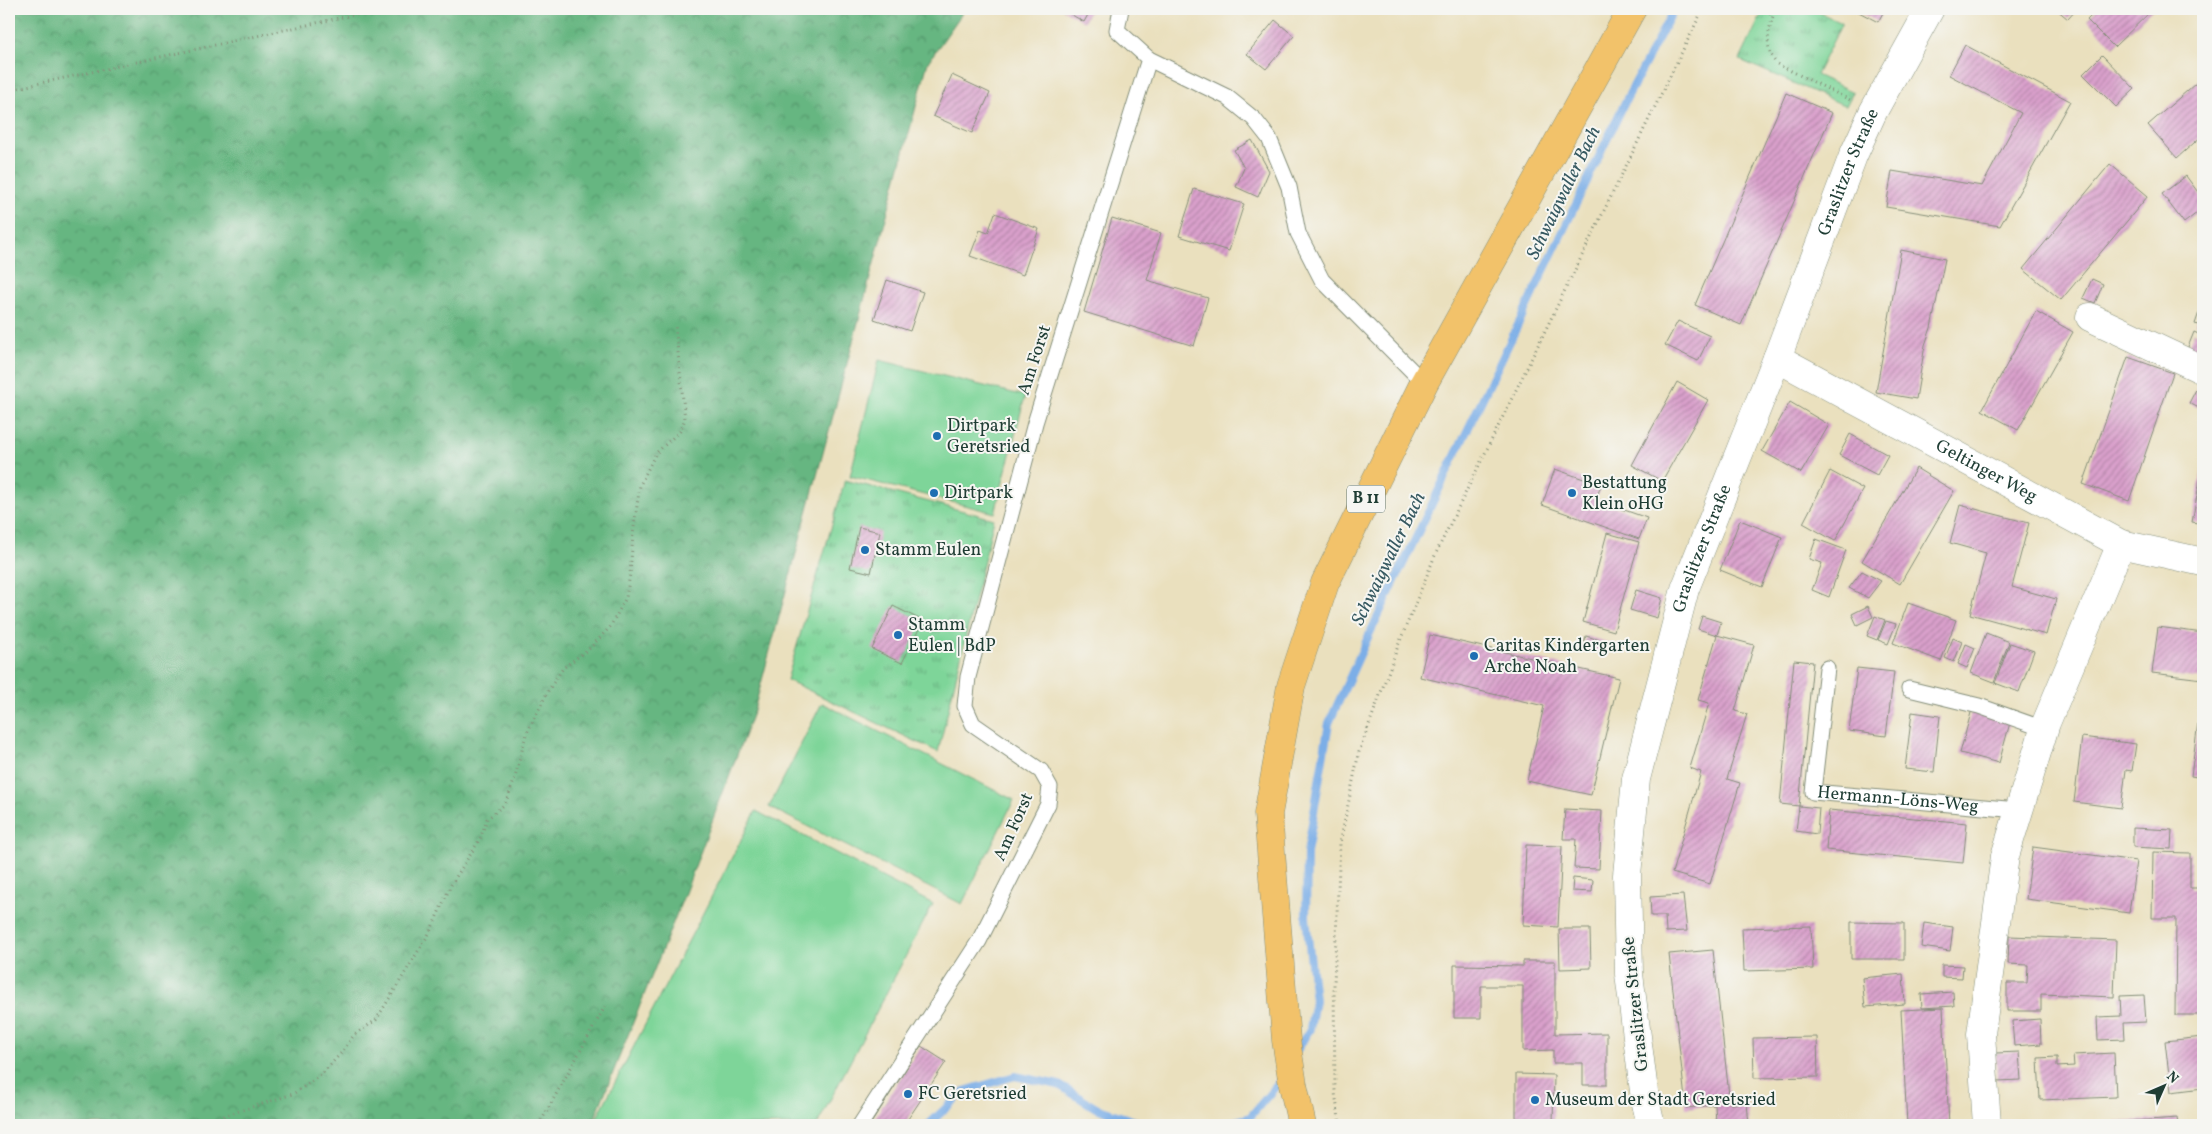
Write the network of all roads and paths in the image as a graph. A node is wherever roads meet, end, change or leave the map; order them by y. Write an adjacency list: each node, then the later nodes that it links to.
1 (400, 9): 8 (path)
2 (1121, 9): 7 (lane)
3 (1632, 9): 14 (main road, B 11)
4 (1703, 9): 26 (path)
5 (1767, 9): 9 (path)
6 (1930, 9): 9 (street, Graslitzer Straße)
7 (1149, 58): 14 (lane); 24 (lane, Am Forst)
8 (9, 90)
9 (1873, 112): 12 (street, Graslitzer Straße)
10 (2090, 317): 13 (street)
11 (675, 324): 22 (path)
12 (1777, 358): 15 (street, Geltinger Weg); 27 (street, Graslitzer Straße)
13 (2203, 370)
14 (1424, 383): 25 (main road, B 11)
15 (2121, 544): 16 (street, Geltinger Weg); 19 (street)
16 (2203, 562)
17 (1827, 668): 20 (lane, Hermann-Löns-Weg)
18 (1909, 689): 19 (lane)
19 (2044, 728): 20 (street)
20 (2018, 810): 28 (street)
21 (607, 1003): 23 (path)
22 (195, 1125)
23 (538, 1125)
24 (860, 1125)
25 (1302, 1125)
26 (1340, 1125)
27 (1651, 1125)
28 (1987, 1125)

